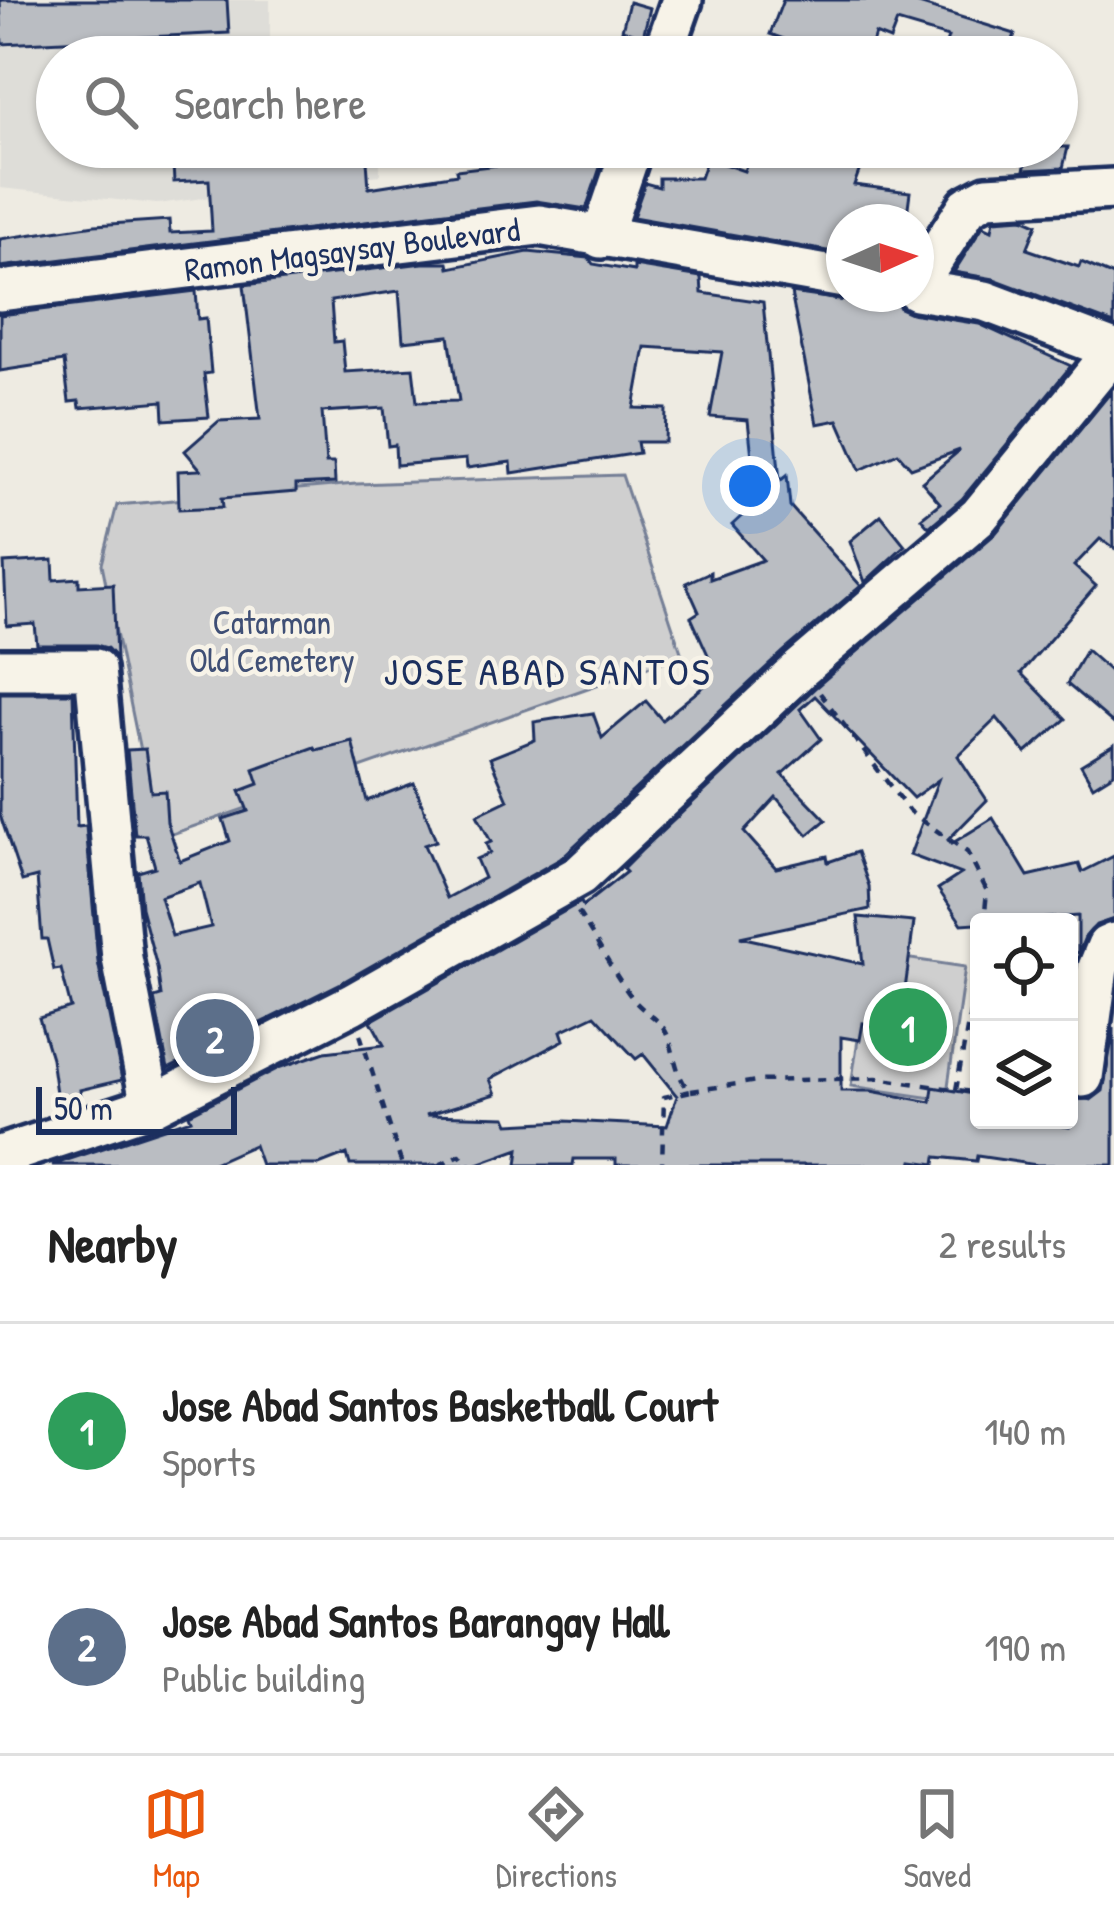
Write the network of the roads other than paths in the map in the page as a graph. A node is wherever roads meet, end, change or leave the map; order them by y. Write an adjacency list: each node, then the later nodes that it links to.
1 (682, 0): 2 (street)
2 (669, 36)
3 (625, 168): 5 (street)
4 (1114, 189): 6 (street)
5 (601, 238): 7 (street, Ramon Magsaysay Boulevard); 8 (street, Ramon Magsaysay Boulevard)
6 (934, 260)
7 (826, 275)
8 (0, 291)
9 (934, 292): 10 (street)
10 (1114, 351): 14 (street)
11 (0, 669): 14 (street)
12 (1114, 943): 13 (street)
13 (1083, 1077)
14 (151, 1106): 15 (street)
15 (0, 1156)

